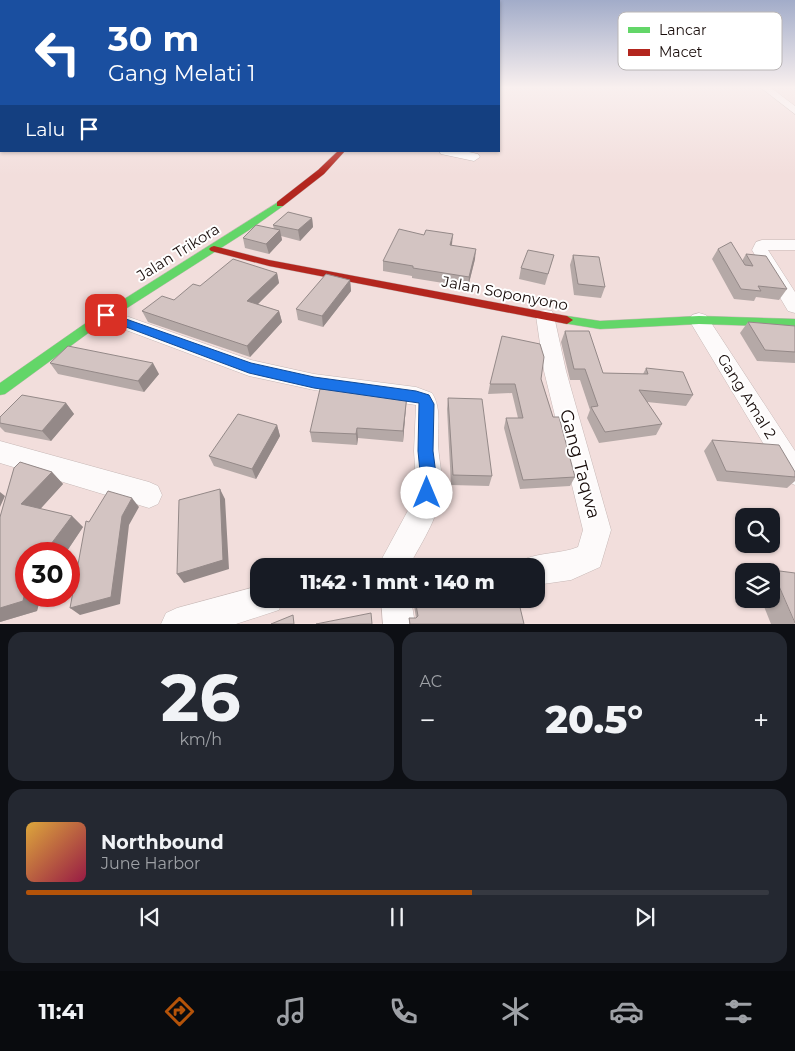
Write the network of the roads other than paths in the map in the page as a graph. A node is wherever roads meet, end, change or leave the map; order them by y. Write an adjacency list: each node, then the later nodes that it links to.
1 (341, 152): 5 (street, Jalan Trikora)
2 (451, 152): 3 (street)
3 (474, 156)
4 (795, 245): 6 (street)
5 (214, 249): 7 (street, Jalan Trikora); 8 (street, Jalan Soponyono)
6 (795, 307)
7 (106, 315): 11 (street, Jalan Trikora); 15 (street)
8 (545, 316): 9 (street, Jalan Soponyono); 16 (street, Gang Taqwa)
9 (698, 320): 10 (street, Jalan Soponyono); 13 (street, Gang Amal 2)
10 (795, 323)
11 (0, 390)
12 (0, 452): 14 (street)
13 (795, 473)
14 (149, 495)
15 (398, 558)
16 (545, 569)
17 (250, 607): 19 (street)
18 (397, 608): 21 (street)
19 (229, 616): 20 (street)
20 (177, 624)
21 (399, 624)

